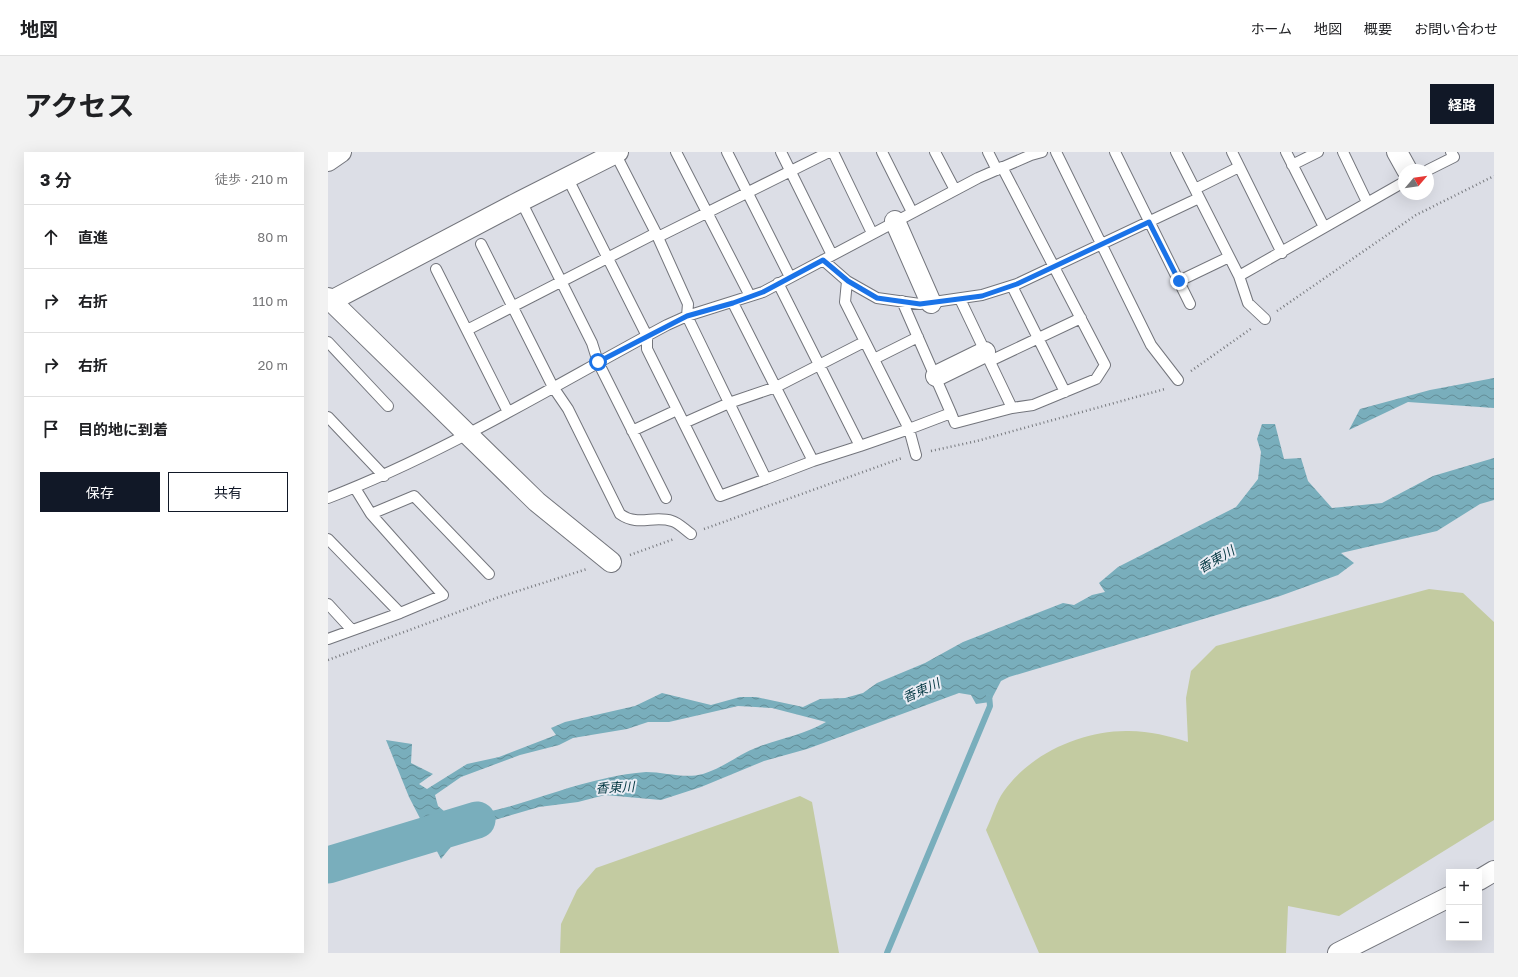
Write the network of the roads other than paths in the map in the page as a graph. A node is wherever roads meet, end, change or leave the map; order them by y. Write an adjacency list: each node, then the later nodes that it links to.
1 (341, 152): 21 (street)
2 (676, 152): 35 (lane)
3 (727, 152): 31 (lane)
4 (780, 152): 27 (lane)
5 (829, 152): 27 (lane)
6 (833, 152): 39 (lane)
7 (882, 152): 36 (lane)
8 (935, 152): 30 (lane)
9 (988, 152): 26 (lane)
10 (1040, 152): 26 (lane)
11 (1056, 152): 42 (lane)
12 (1115, 152): 37 (lane)
13 (1176, 152): 32 (lane)
14 (1286, 152): 23 (lane)
15 (1318, 152): 23 (lane)
16 (1343, 152): 34 (lane)
17 (1397, 152): 22 (street)
18 (1451, 152): 25 (lane)
19 (616, 153): 28 (street); 40 (lane)
20 (1236, 153): 24 (lane)
21 (328, 161)
22 (1404, 164)
23 (1292, 165): 38 (lane)
24 (1239, 167): 32 (lane); 43 (lane)
25 (1434, 167)
26 (1000, 169): 30 (lane); 47 (lane)
27 (790, 171): 31 (lane); 45 (lane)
28 (567, 177): 33 (street); 44 (lane)
29 (1398, 185): 34 (lane)
30 (955, 190): 36 (lane)
31 (748, 193): 35 (lane); 50 (lane)
32 (1197, 193): 37 (lane); 46 (lane)
33 (521, 200): 53 (lane); 58 (street)
34 (1367, 202): 38 (lane)
35 (708, 213): 40 (lane); 56 (lane)
36 (904, 217): 39 (lane); 61 (street)
37 (1149, 222): 42 (lane); 52 (lane)
38 (1324, 227): 43 (lane)
39 (872, 233): 45 (lane)
40 (657, 235): 44 (lane); 64 (lane)
41 (481, 244): 63 (lane)
42 (1102, 244): 47 (lane); 78 (lane)
43 (1282, 253): 49 (lane)
44 (608, 257): 53 (lane); 68 (lane)
45 (827, 257): 50 (lane); 51 (lane)
46 (1229, 257): 49 (lane); 52 (lane)
47 (1054, 267): 55 (lane); 65 (lane)
48 (436, 269): 67 (lane)
49 (1239, 276): 66 (lane)
50 (790, 277): 54 (lane)
51 (848, 281): 59 (lane); 72 (lane)
52 (1179, 281): 62 (lane)
53 (560, 282): 63 (lane); 75 (lane)
54 (778, 284): 56 (lane); 76 (lane)
55 (1012, 286): 57 (lane); 70 (lane)
56 (750, 296): 60 (lane)
57 (960, 298): 61 (lane); 73 (lane)
58 (329, 300): 92 (street)
59 (902, 301): 61 (lane); 69 (lane)
60 (733, 303): 64 (lane); 80 (lane)
61 (931, 303)
62 (1190, 304)
63 (512, 306): 67 (lane); 79 (lane)
64 (687, 316): 68 (lane); 82 (lane)
65 (1081, 318): 70 (lane); 81 (lane)
66 (1265, 319)
67 (467, 330): 86 (lane)
68 (647, 336): 75 (lane); 85 (lane)
69 (918, 337): 74 (lane); 77 (lane)
70 (1038, 338): 73 (lane); 81 (lane)
71 (328, 342): 83 (lane)
72 (864, 342): 74 (lane); 76 (lane)
73 (988, 357): 77 (street); 84 (lane)
74 (874, 359): 90 (lane)
75 (598, 362): 79 (lane); 91 (lane)
76 (819, 364): 80 (lane); 93 (lane)
77 (936, 376): 87 (lane)
78 (1178, 380)
79 (553, 387): 86 (lane); 102 (lane)
80 (776, 387): 82 (lane); 95 (lane)
81 (1064, 392): 84 (lane)
82 (729, 403): 89 (lane); 97 (lane)
83 (388, 406)
84 (1012, 408): 87 (lane)
85 (677, 410): 89 (lane); 91 (lane)
86 (508, 412): 92 (lane)
87 (951, 413): 90 (lane)
88 (328, 417): 96 (lane)
89 (684, 423): 97 (lane)
90 (909, 429): 93 (lane); 94 (lane)
91 (632, 431): 100 (lane)
92 (467, 435): 96 (lane); 104 (street)
93 (860, 446): 95 (lane)
94 (916, 455)
95 (813, 461): 97 (lane)
96 (384, 476): 98 (lane)
97 (766, 479)
98 (355, 488): 99 (lane); 101 (lane)
99 (329, 497)
100 (666, 498)
101 (371, 514): 105 (lane); 107 (lane)
102 (691, 534)
103 (328, 539): 107 (lane)
104 (610, 562)
105 (489, 574)
106 (328, 604): 108 (lane)
107 (400, 613): 108 (lane)
108 (351, 629): 109 (lane)
109 (328, 639)
110 (1494, 871): 111 (street)
111 (1482, 878)
112 (1446, 899): 113 (street)
113 (1338, 953)

